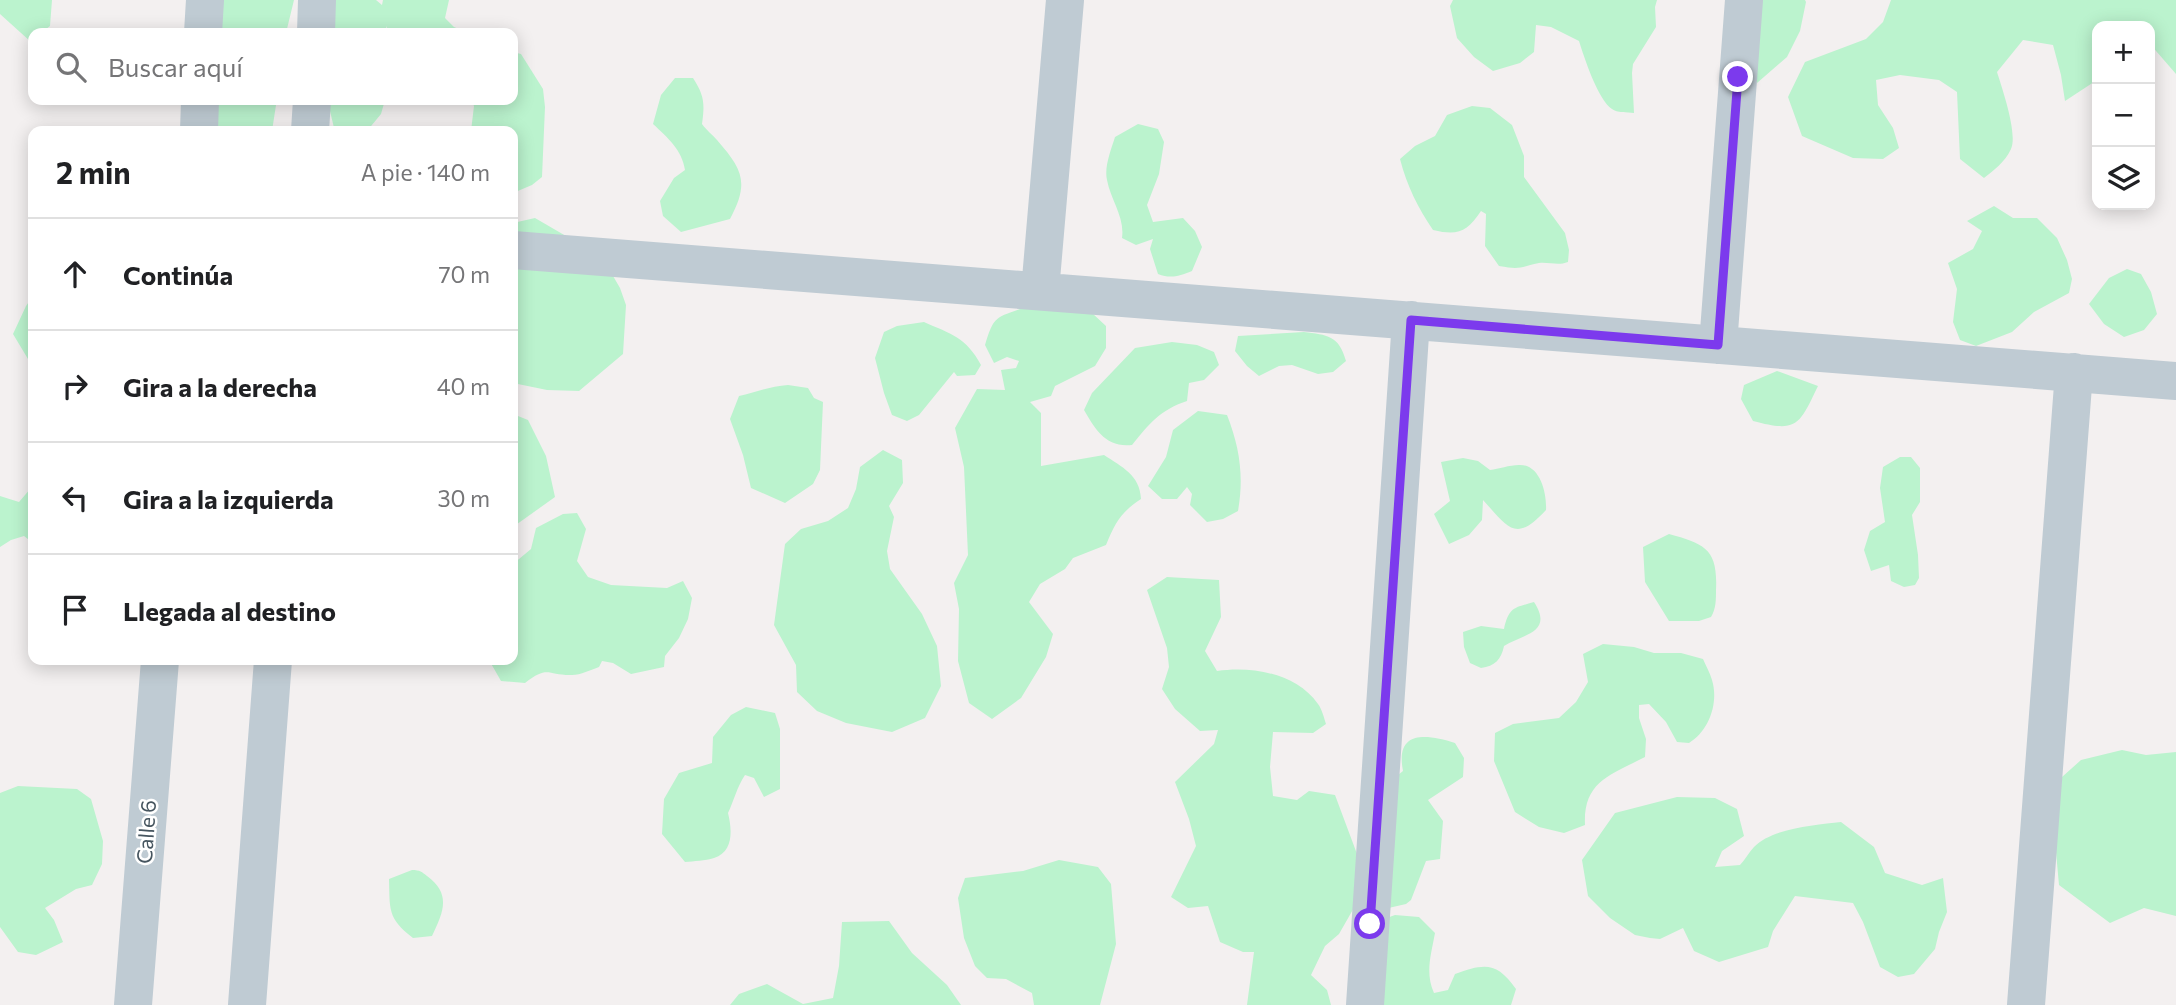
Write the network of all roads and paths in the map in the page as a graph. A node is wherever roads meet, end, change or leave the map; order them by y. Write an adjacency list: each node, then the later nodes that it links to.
1 (205, 0): 5 (street)
2 (317, 0): 6 (street)
3 (1065, 0): 12 (street)
4 (1744, 0): 14 (street)
5 (204, 28)
6 (316, 28)
7 (200, 105): 9 (street)
8 (312, 105): 10 (street)
9 (199, 126)
10 (310, 126)
11 (518, 250): 12 (street)
12 (1040, 291): 13 (street)
13 (1411, 320): 14 (street); 21 (street)
14 (1718, 345): 15 (street)
15 (2074, 372): 16 (street); 22 (street)
16 (2176, 381)
17 (160, 665): 19 (street, Calle 6)
18 (272, 665): 20 (street)
19 (133, 1005)
20 (247, 1005)
21 (1365, 1005)
22 (2026, 1005)

